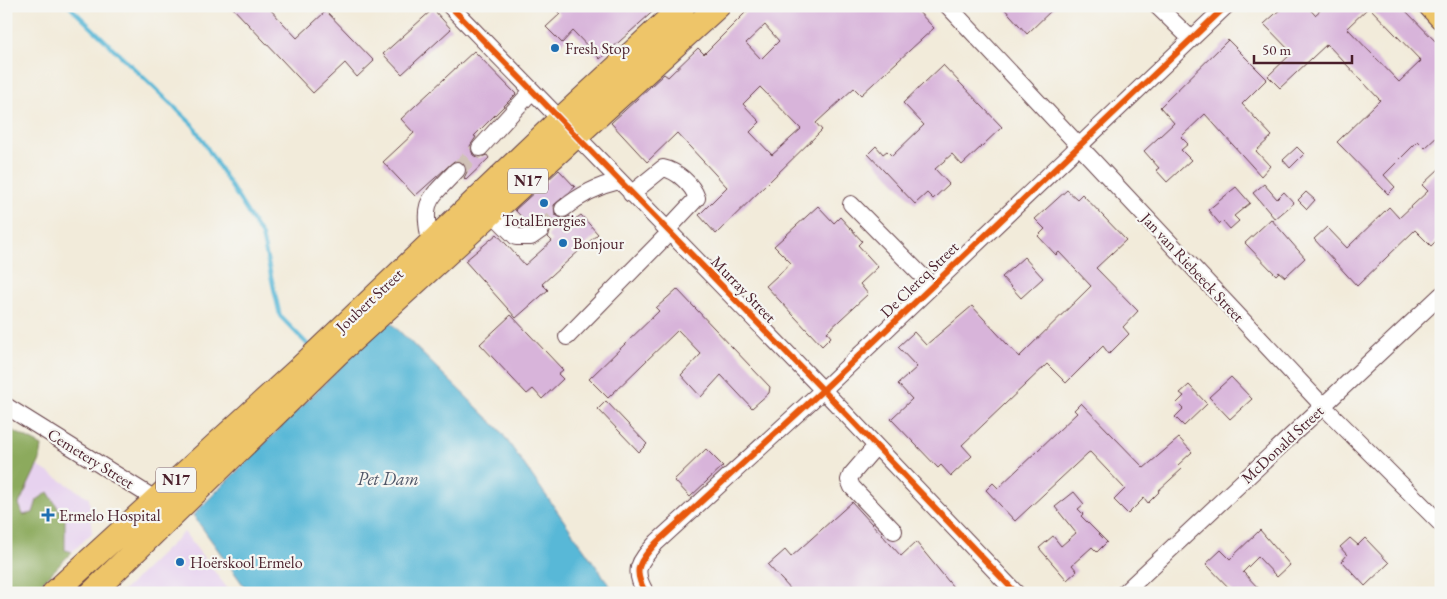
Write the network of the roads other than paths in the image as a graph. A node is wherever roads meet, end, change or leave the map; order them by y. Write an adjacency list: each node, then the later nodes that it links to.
1 (450, 6): 10 (street, Murray Street)
2 (683, 6): 11 (highway, Joubert Street / N17)
3 (718, 6): 12 (highway, Joubert Street / N17)
4 (948, 6): 13 (street, Jan van Riebeeck Street)
5 (1157, 6): 9 (street)
6 (1226, 6): 9 (street, De Clercq Street)
7 (1430, 6): 8 (highway)
8 (1441, 16)
9 (1191, 39): 13 (street, De Clercq Street)
10 (531, 92): 11 (street, Murray Street); 14 (street)
11 (560, 120): 12 (street, Murray Street); 23 (highway, Joubert Street / N17)
12 (576, 137): 16 (street, Murray Street); 20 (highway, Joubert Street / N17)
13 (1079, 146): 24 (street, De Clercq Street); 30 (street, Jan van Riebeeck Street)
14 (480, 148)
15 (457, 170): 23 (street)
16 (619, 181): 17 (street, Murray Street); 19 (street)
17 (631, 194): 22 (street, Murray Street); 22 (street)
18 (851, 204): 24 (street)
19 (563, 209)
20 (492, 213): 21 (street); 27 (highway, Joubert Street / N17)
21 (541, 230)
22 (668, 232): 26 (street); 28 (street, Murray Street)
23 (430, 242): 27 (highway, Joubert Street / N17)
24 (932, 286): 28 (street, De Clercq Street)
25 (1441, 294): 30 (street, McDonald Street)
26 (567, 337)
27 (330, 348): 32 (highway, Joubert Street / N17)
28 (823, 390): 31 (street, Murray Street); 37 (street, De Clercq Street)
29 (6, 406): 32 (street, Cemetery Street)
30 (1324, 406): 33 (street, Jan van Riebeeck Street); 39 (street, McDonald Street)
31 (876, 446): 34 (street); 38 (street, Murray Street)
32 (165, 506): 35 (highway, Joubert Street / N17); 36 (highway, Joubert Street / N17)
33 (1441, 524)
34 (894, 531)
35 (54, 593)
36 (92, 593)
37 (646, 593)
38 (1016, 593)
39 (1124, 593)

